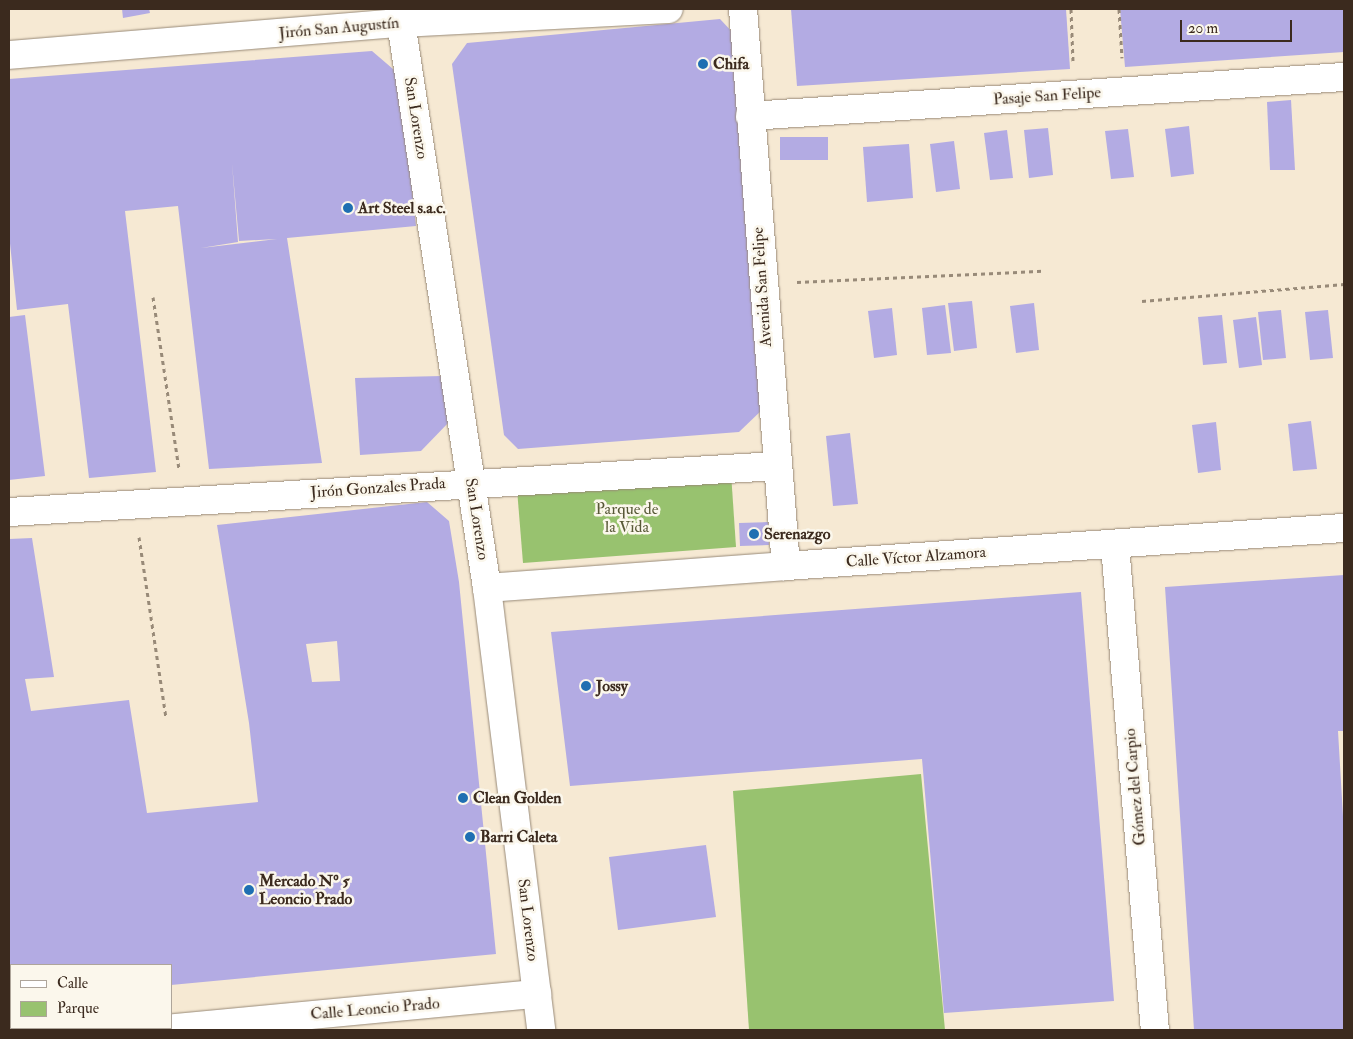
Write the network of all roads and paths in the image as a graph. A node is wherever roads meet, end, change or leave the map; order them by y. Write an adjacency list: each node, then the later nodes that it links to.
1 (669, 9): 5 (street, Jirón San Augustín)
2 (743, 9): 10 (street, Avenida San Felipe)
3 (1070, 9): 9 (path)
4 (1119, 9): 8 (path)
5 (400, 16): 6 (street, Jirón San Augustín); 17 (street, San Lorenzo)
6 (9, 55)
7 (1344, 77): 8 (street, Pasaje San Felipe)
8 (1122, 91): 9 (street, Pasaje San Felipe)
9 (1074, 94): 10 (street, Pasaje San Felipe)
10 (750, 116): 12 (street, Avenida San Felipe)
11 (1043, 271): 12 (path)
12 (762, 283): 16 (street, Avenida San Felipe)
13 (1344, 284): 15 (path)
14 (153, 297): 18 (path)
15 (1142, 301)
16 (776, 466): 17 (street, Jirón Gonzales Prada); 23 (street, Avenida San Felipe)
17 (471, 482): 18 (street, Jirón Gonzales Prada); 24 (street, San Lorenzo)
18 (184, 500): 19 (street, Jirón Gonzales Prada)
19 (134, 504): 20 (street, Jirón Gonzales Prada); 25 (path)
20 (9, 512)
21 (1344, 528): 22 (street, Calle Víctor Alzamora)
22 (1115, 544): 23 (street, Calle Víctor Alzamora); 29 (street, Gómez del Carpio)
23 (786, 566): 24 (street, Calle Víctor Alzamora)
24 (487, 588): 26 (street, San Lorenzo)
25 (166, 717)
26 (537, 994): 27 (street, Calle Leoncio Prado); 28 (street, San Lorenzo)
27 (172, 1028)
28 (541, 1030)
29 (1156, 1030)

